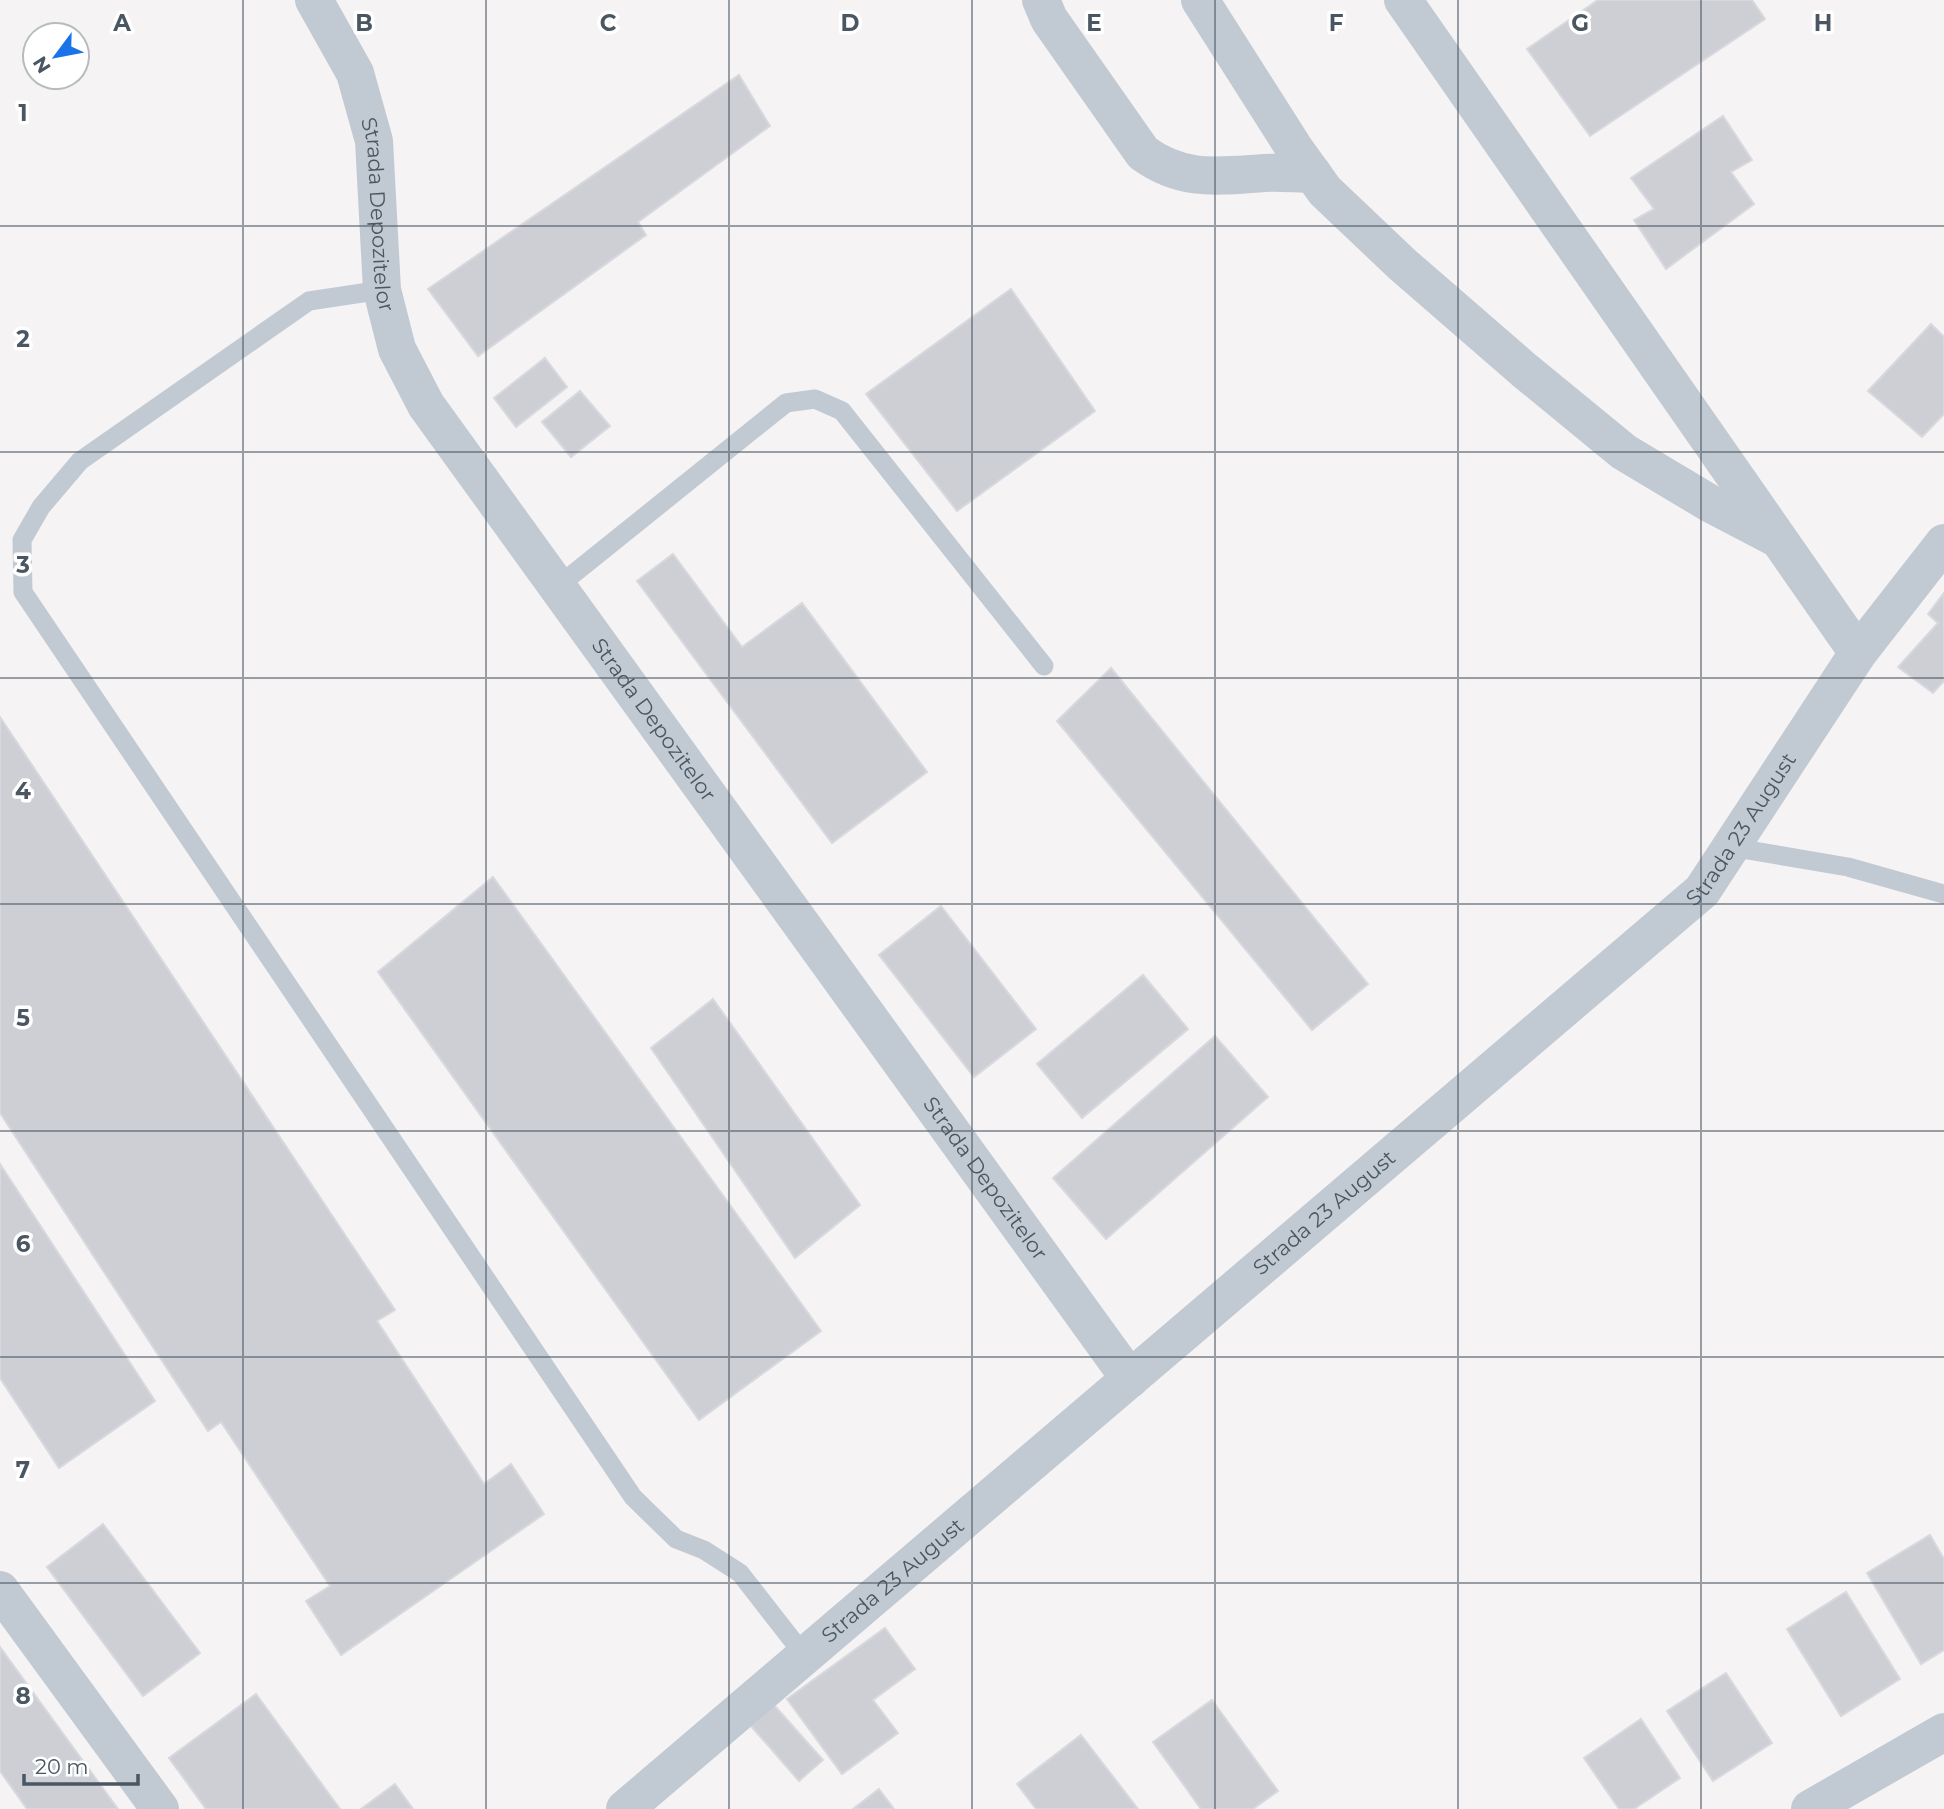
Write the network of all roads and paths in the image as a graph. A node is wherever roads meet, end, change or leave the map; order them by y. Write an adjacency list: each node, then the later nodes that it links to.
1 (314, 0): 6 (street, Strada Depozitelor)
2 (1041, 0): 5 (street)
3 (1200, 0): 5 (street)
4 (1404, 1): 7 (street)
5 (1313, 174): 7 (street)
6 (382, 290): 9 (street, Strada Depozitelor); 16 (lane)
7 (1776, 538): 10 (street)
8 (1944, 543): 10 (street, Strada 23 August)
9 (558, 587): 11 (lane); 14 (street, Strada Depozitelor)
10 (1858, 653): 12 (street, Strada 23 August)
11 (1044, 666)
12 (1730, 847): 13 (lane); 14 (street, Strada 23 August)
13 (1944, 894)
14 (1130, 1379): 16 (street, Strada 23 August)
15 (0, 1590): 18 (street)
16 (804, 1655): 19 (street, Strada 23 August)
17 (1944, 1732): 20 (street)
18 (160, 1809)
19 (625, 1809)
20 (1810, 1809)

